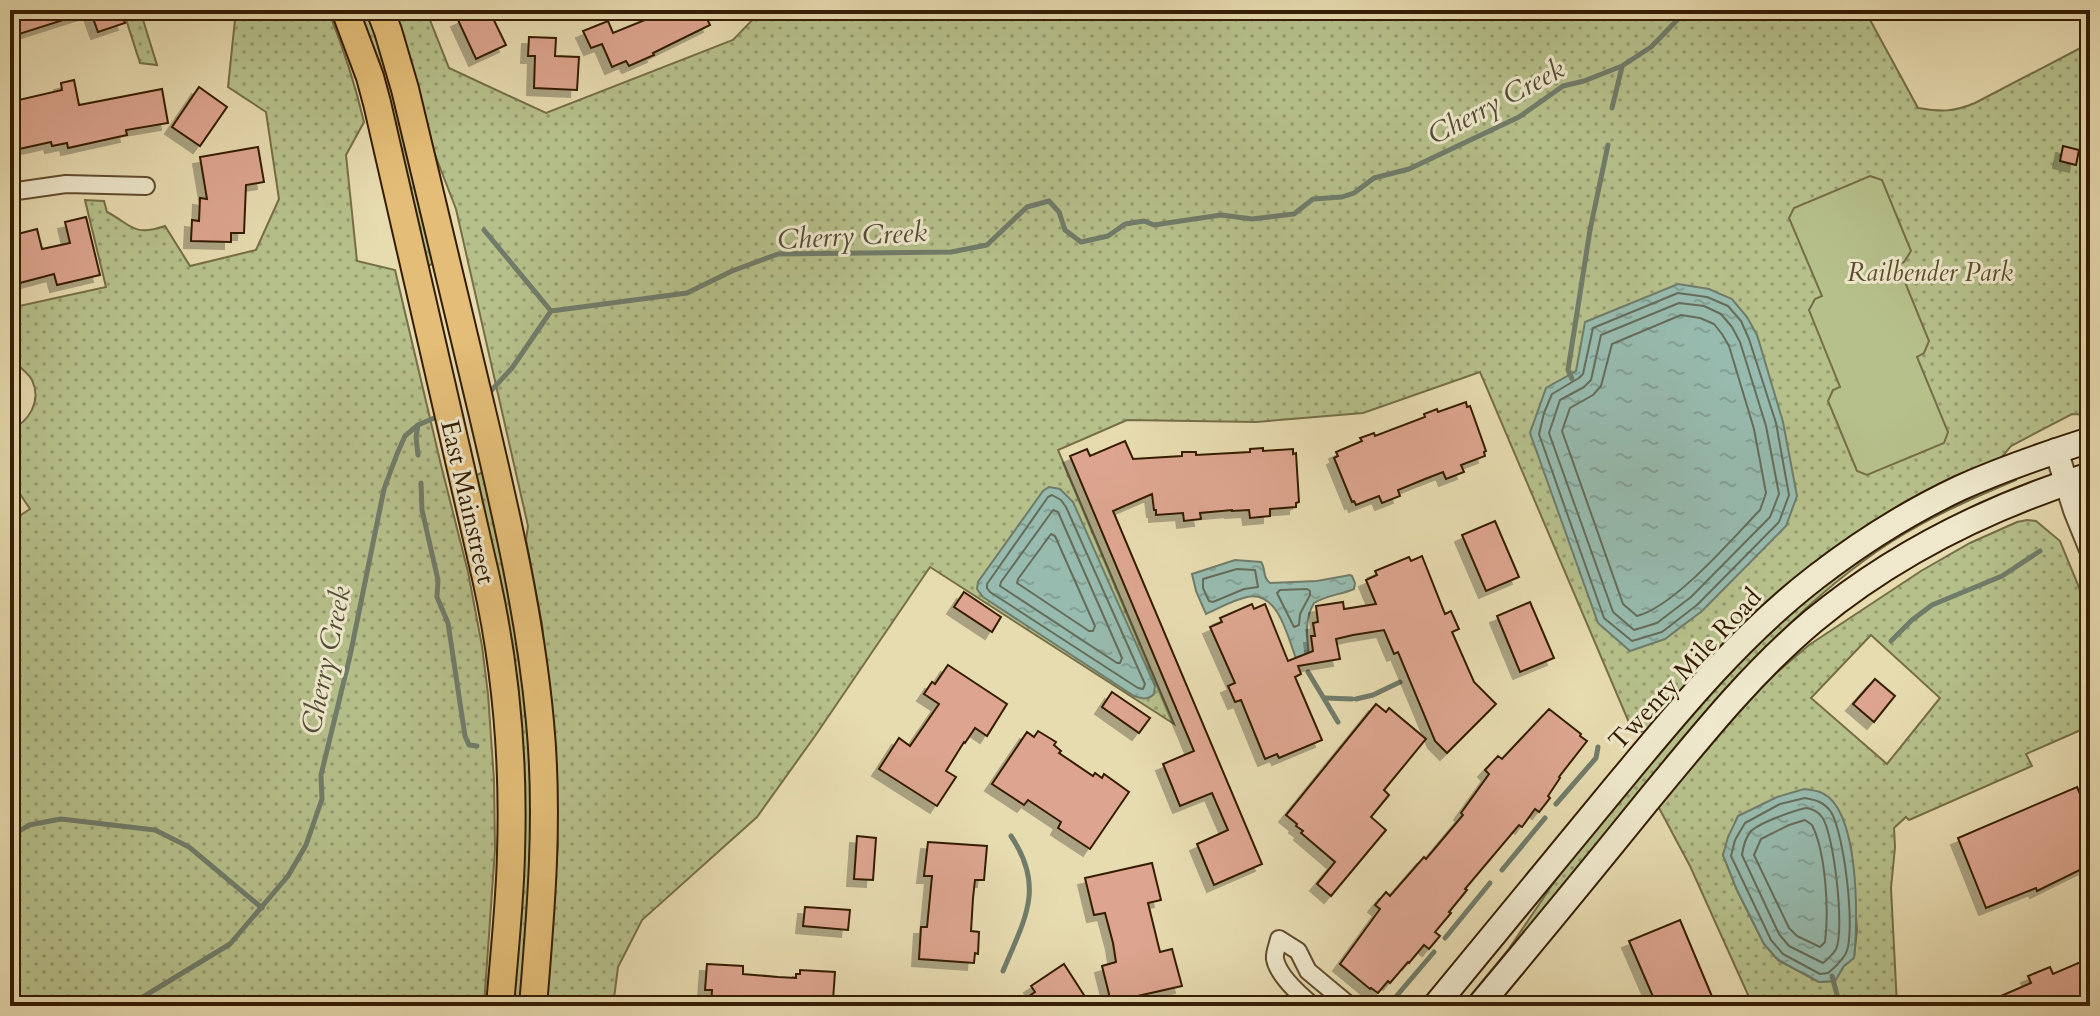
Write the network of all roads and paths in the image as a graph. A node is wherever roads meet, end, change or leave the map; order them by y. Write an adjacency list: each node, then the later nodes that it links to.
1 (345, 10): 10 (main road, East Mainstreet)
2 (380, 10): 11 (main road, East Mainstreet)
3 (146, 186): 4 (street)
4 (10, 192)
5 (2090, 440): 6 (main road, Twenty Mile Road)
6 (2056, 450): 8 (street); 14 (main road, Twenty Mile Road)
7 (2090, 475): 8 (main road, Twenty Mile Road)
8 (2066, 483): 9 (street); 15 (main road, Twenty Mile Road)
9 (2090, 547)
10 (500, 1006)
11 (533, 1006)
12 (1313, 1006): 13 (street)
13 (1350, 1006)
14 (1435, 1006)
15 (1479, 1006)

